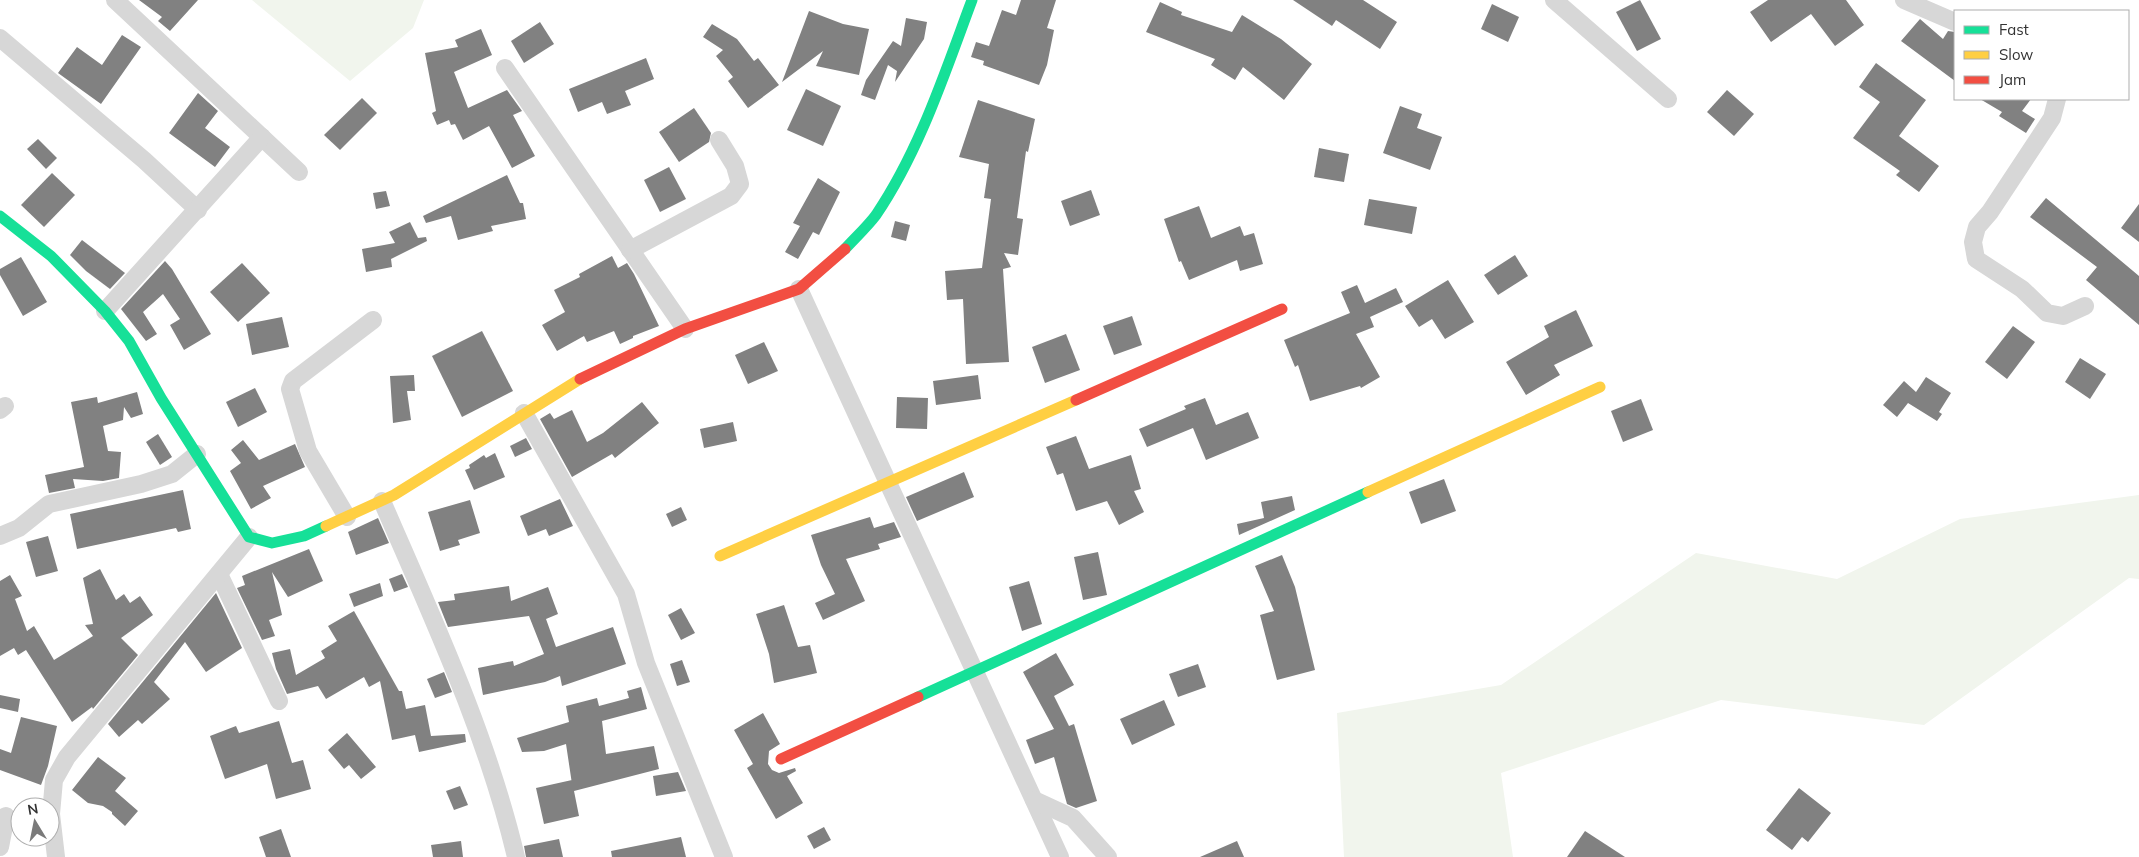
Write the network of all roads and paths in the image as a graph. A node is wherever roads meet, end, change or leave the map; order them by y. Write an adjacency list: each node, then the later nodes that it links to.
1 (115, 0): 10 (street)
2 (972, 0): 16 (street)
3 (1554, 0): 8 (street)
4 (1904, 0): 5 (street)
5 (1954, 22)
6 (0, 38): 13 (street)
7 (505, 68): 15 (street)
8 (1668, 99)
9 (2057, 100): 17 (street)
10 (262, 137): 12 (street); 13 (street)
11 (719, 140): 15 (street)
12 (299, 172)
13 (198, 210): 19 (street)
14 (0, 216): 19 (street)
15 (630, 250): 21 (street)
16 (799, 289): 21 (street); 25 (street)
17 (2085, 306)
18 (1282, 309): 25 (street)
19 (105, 310): 24 (street)
20 (373, 320): 27 (street)
21 (684, 329): 23 (street)
22 (1600, 387): 32 (street)
23 (524, 413): 26 (street); 40 (street)
24 (197, 454): 28 (street); 29 (street)
25 (887, 481): 30 (street); 32 (street)
26 (382, 501): 27 (street); 39 (street)
27 (347, 517): 29 (street)
28 (0, 536)
29 (249, 537): 31 (street)
30 (720, 556)
31 (219, 574): 33 (street); 35 (street)
32 (974, 670): 34 (street); 36 (street)
33 (279, 702)
34 (781, 759)
35 (52, 797)
36 (1034, 800): 41 (street); 42 (street)
37 (9, 816): 38 (street)
38 (0, 847)
39 (516, 857)
40 (724, 857)
41 (1060, 857)
42 (1108, 857)

